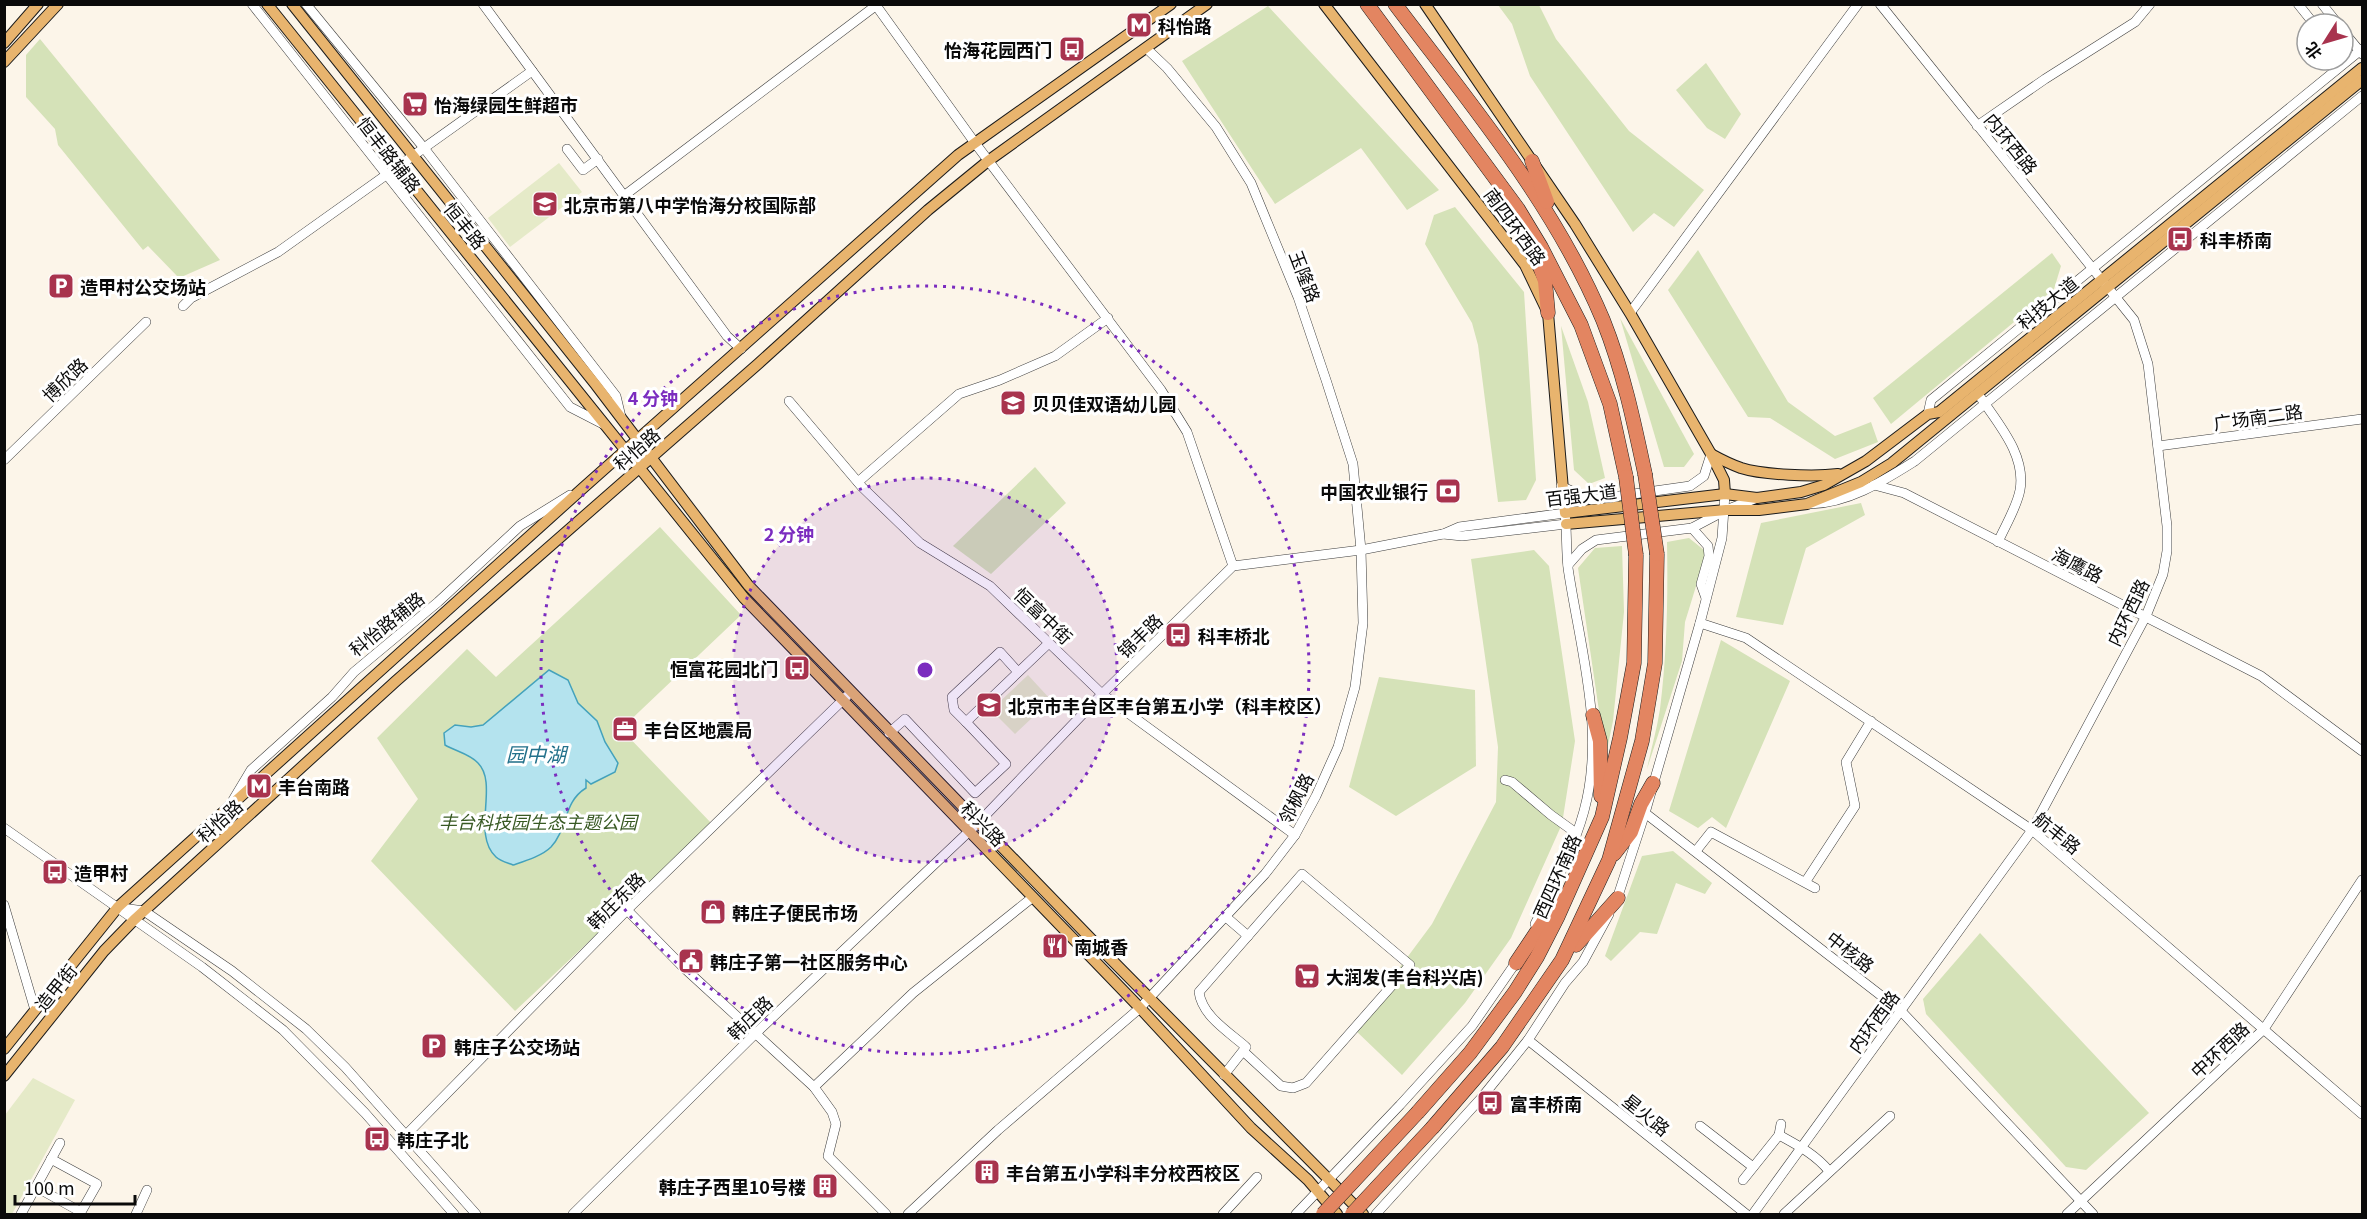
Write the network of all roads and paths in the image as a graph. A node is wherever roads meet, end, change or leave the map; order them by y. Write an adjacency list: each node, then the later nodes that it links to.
1 (38, 4): 18 (main road)
2 (58, 4): 20 (main road)
3 (252, 4): 34 (street, 恒丰路辅路)
4 (267, 4): 33 (main road, 恒丰路)
5 (292, 4): 29 (main road, 恒丰路)
6 (306, 4): 27 (street, 恒丰路辅路)
7 (483, 4): 21 (street)
8 (1171, 4): 26 (main road, 科怡路)
9 (1207, 4): 19 (main road, 科怡路)
10 (1324, 4): 41 (main road, 南四环西路)
11 (1367, 4): 36 (highway)
12 (1395, 4): 37 (highway, 南四环西路)
13 (1425, 4): 32 (main road)
14 (1858, 4): 42 (street)
15 (1880, 4): 25 (street, 内环西路)
16 (2150, 4): 25 (street)
17 (876, 5): 26 (street); 35 (street)
18 (4, 43)
19 (1146, 48): 31 (main road, 科怡路); 72 (street, 玉隆路)
20 (4, 62)
21 (532, 71): 27 (street); 30 (street)
22 (2330, 72): 38 (street)
23 (2361, 74): 39 (main road, 科技大道)
24 (2362, 96): 39 (street)
25 (1977, 126): 38 (street, 内环西路)
26 (975, 142): 31 (street); 45 (main road, 科怡路)
27 (424, 148): 29 (street); 49 (street, 恒丰路辅路)
28 (567, 148): 30 (street)
29 (413, 156): 33 (street); 49 (main road, 恒丰路)
30 (598, 159): 35 (street)
31 (988, 161): 43 (street); 56 (main road, 科怡路)
32 (1532, 161): 37 (highway); 42 (main road)
33 (398, 166): 34 (street); 51 (main road, 恒丰路)
34 (386, 175): 40 (street); 51 (street, 恒丰路辅路)
35 (625, 195): 45 (street)
36 (1518, 209): 41 (highway); 92 (highway, 西四环南路, bridge)
37 (1557, 229): 101 (highway, 南四环西路, bridge)
38 (2092, 269): 39 (street, 内环西路); 48 (street)
39 (2108, 288): 46 (main road, 科技大道); 48 (main road, 科技大道); 53 (street, 内环西路)
40 (183, 306)
41 (1548, 313): 62 (main road, 南四环西路)
42 (1630, 313): 55 (main road)
43 (1108, 318): 60 (street); 74 (street)
44 (146, 322): 57 (street, 博欣路)
45 (741, 350): 52 (main road, 科怡路)
46 (1981, 398): 61 (main road, 科技大道); 63 (street); 71 (street)
47 (789, 401): 60 (street, 恒富中街)
48 (1928, 414): 59 (main road, 科技大道)
49 (621, 419): 52 (main road, 恒丰路)
50 (2362, 419): 53 (street, 广场南二路)
51 (603, 424): 54 (main road, 恒丰路)
52 (637, 441): 54 (main road, 科怡路); 56 (main road, 恒丰路)
53 (2158, 446): 76 (street, 内环西路)
54 (625, 451): 58 (main road, 恒丰路); 64 (main road, 科怡路)
55 (1711, 454): 59 (main road); 62 (street); 65 (main road)
56 (649, 458): 58 (main road, 科怡路); 80 (main road, 科兴路)
57 (4, 460)
58 (638, 467): 82 (main road, 科兴路); 110 (main road, 科怡路)
59 (1845, 473): 66 (main road, 科技大道)
60 (858, 482): 78 (street, 恒富中街)
61 (1861, 482): 63 (street, 海鹰路); 67 (main road, 科技大道)
62 (1561, 486): 69 (main road, 南四环西路)
63 (1874, 486): 67 (street); 71 (street, 海鹰路)
64 (583, 488): 90 (main road, 科怡路); 90 (street, 科怡路辅路)
65 (1725, 494): 66 (main road, 科技大道); 68 (street); 69 (main road, 百强大道)
66 (1757, 498): 68 (street)
67 (1807, 504): 68 (main road, 科技大道)
68 (1726, 510): 69 (main road, 百强大道); 70 (street); 75 (street)
69 (1565, 519): 72 (street, 百强大道); 73 (street, 西四环南路)
70 (1692, 528): 73 (street); 75 (street)
71 (1998, 542): 76 (street, 海鹰路)
72 (1361, 550): 74 (street); 98 (street, 邻枫路)
73 (1568, 565): 83 (street, 西四环南路)
74 (1233, 566): 81 (street, 锦丰路)
75 (1706, 598): 77 (street)
76 (2146, 616): 87 (street, 海鹰路); 95 (street, 内环西路)
77 (1700, 623): 84 (street, 航丰路); 89 (street)
78 (1049, 643): 79 (street); 81 (street, 恒富中街)
79 (1018, 672): 85 (street); 85 (street)
80 (850, 692): 82 (street, 韩庄东路); 86 (main road, 科兴路)
81 (1102, 694): 93 (street, 锦丰路); 98 (street, 恒富中街)
82 (842, 701): 96 (main road, 科兴路); 109 (street, 韩庄东路)
83 (1593, 715): 92 (highway); 97 (street, 西四环南路)
84 (1871, 721): 95 (street, 航丰路); 103 (street)
85 (966, 722): 86 (street)
86 (889, 733): 93 (main road, 科兴路)
87 (2362, 751)
88 (1505, 780): 97 (street)
89 (1653, 783): 91 (street); 101 (highway)
90 (230, 805): 108 (main road, 科怡路)
91 (1645, 813): 99 (street, 中核路); 106 (street)
92 (1602, 817): 100 (highway, 西四环南路)
93 (979, 822): 96 (street, 韩庄路); 116 (main road, 科兴路)
94 (4, 828): 108 (street)
95 (2032, 830): 119 (street, 内环西路); 120 (street, 航丰路)
96 (968, 832): 105 (main road, 科兴路); 121 (street, 韩庄路)
97 (1576, 833): 115 (street, 西四环南路)
98 (1295, 835): 111 (street, 邻枫路)
99 (1696, 851): 103 (street); 119 (street, 中核路)
100 (1584, 860): 115 (highway); 155 (highway, 西四环南路, bridge)
101 (1609, 860): 114 (highway)
102 (2362, 880): 120 (street, 中环西路)
103 (1806, 881): 104 (street)
104 (1815, 888)
105 (1033, 897): 117 (main road, 科兴路); 127 (street)
106 (1618, 898): 114 (highway); 122 (street)
107 (4, 904): 118 (street, 造甲街)
108 (118, 907): 110 (street); 112 (street); 118 (main road, 造甲街)
109 (627, 910): 121 (street); 132 (street, 韩庄东路)
110 (144, 911): 112 (main road, 科怡路); 132 (street)
111 (1226, 917): 113 (street); 116 (street, 邻枫路)
112 (134, 920): 126 (main road, 造甲街); 148 (street)
113 (1248, 936): 124 (street); 124 (street)
114 (1562, 960): 157 (highway, bridge)
115 (1516, 963): 140 (street, 西四环南路)
116 (1149, 997): 117 (street, 邻枫路); 125 (main road, 科兴路)
117 (1140, 1008): 144 (main road, 科兴路); 152 (street, 邻枫路)
118 (35, 1010): 123 (main road, 造甲街)
119 (1901, 1011): 135 (street, 内环西路); 145 (street, 中核路)
120 (2264, 1029): 128 (street, 航丰路); 145 (street, 中环西路)
121 (755, 1034): 127 (street); 150 (street, 韩庄路)
122 (1527, 1040): 159 (street); 160 (street, 星火路)
123 (4, 1049)
124 (1244, 1049): 125 (street)
125 (1224, 1075): 140 (main road, 科兴路)
126 (4, 1076)
127 (814, 1088): 151 (street)
128 (2362, 1114)
129 (1890, 1116): 138 (street)
130 (1781, 1124): 133 (street)
131 (1700, 1126): 137 (street)
132 (406, 1135): 149 (street)
133 (1779, 1135): 135 (street); 137 (street)
134 (60, 1143): 136 (street)
135 (1802, 1147): 138 (street); 161 (street, 内环西路)
136 (51, 1159): 142 (street); 142 (street)
137 (1753, 1167): 141 (street)
138 (1829, 1171): 162 (street)
139 (1257, 1176): 153 (street)
140 (1328, 1180): 144 (street, 西四环南路); 158 (main road, 科兴路)
141 (1743, 1180)
142 (36, 1187): 146 (street)
143 (147, 1190): 147 (street)
144 (1318, 1191): 154 (street, 西四环南路); 156 (main road, 科兴路)
145 (2081, 1202): 163 (street, 中环西路); 164 (street, 中核路)
146 (21, 1215)
147 (136, 1215)
148 (454, 1215)
149 (476, 1215)
150 (573, 1215)
151 (886, 1215)
152 (908, 1215)
153 (1224, 1215)
154 (1296, 1215)
155 (1323, 1215)
156 (1337, 1215)
157 (1353, 1215)
158 (1364, 1215)
159 (1376, 1215)
160 (1746, 1215)
161 (1753, 1215)
162 (1784, 1215)
163 (2067, 1215)
164 (2092, 1215)

